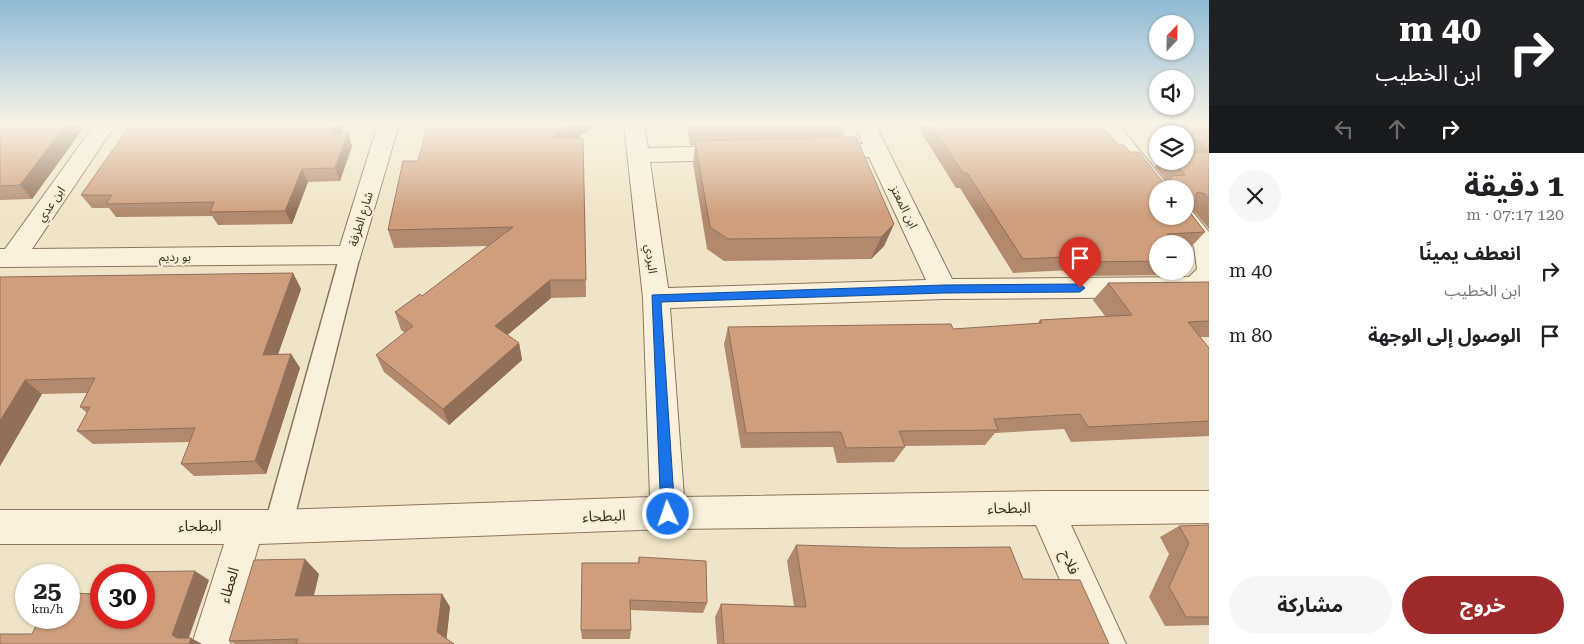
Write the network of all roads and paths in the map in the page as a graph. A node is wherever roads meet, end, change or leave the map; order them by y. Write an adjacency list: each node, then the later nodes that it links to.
1 (84, 154): 10 (street, ابن عدي)
2 (380, 154): 9 (street, شارع الطرفة)
3 (690, 154): 6 (street)
4 (878, 154): 13 (street, ابن المعتز)
5 (1132, 154): 7 (street)
6 (638, 155): 14 (street, البردي)
7 (1153, 180)
8 (1190, 225): 11 (street)
9 (350, 255): 10 (street, بو رديم); 18 (lane)
10 (6, 258)
11 (1209, 267)
12 (1209, 272): 13 (street)
13 (944, 289): 14 (street)
14 (656, 298): 17 (street, البردي)
15 (1045, 507): 16 (street, البطحاء); 17 (street, البطحاء); 21 (street, فلاح)
16 (1209, 507)
17 (668, 514): 18 (street, البطحاء)
18 (262, 526): 19 (street, البطحاء); 20 (street, العطاء)
19 (0, 527)
20 (211, 644)
21 (1106, 644)

